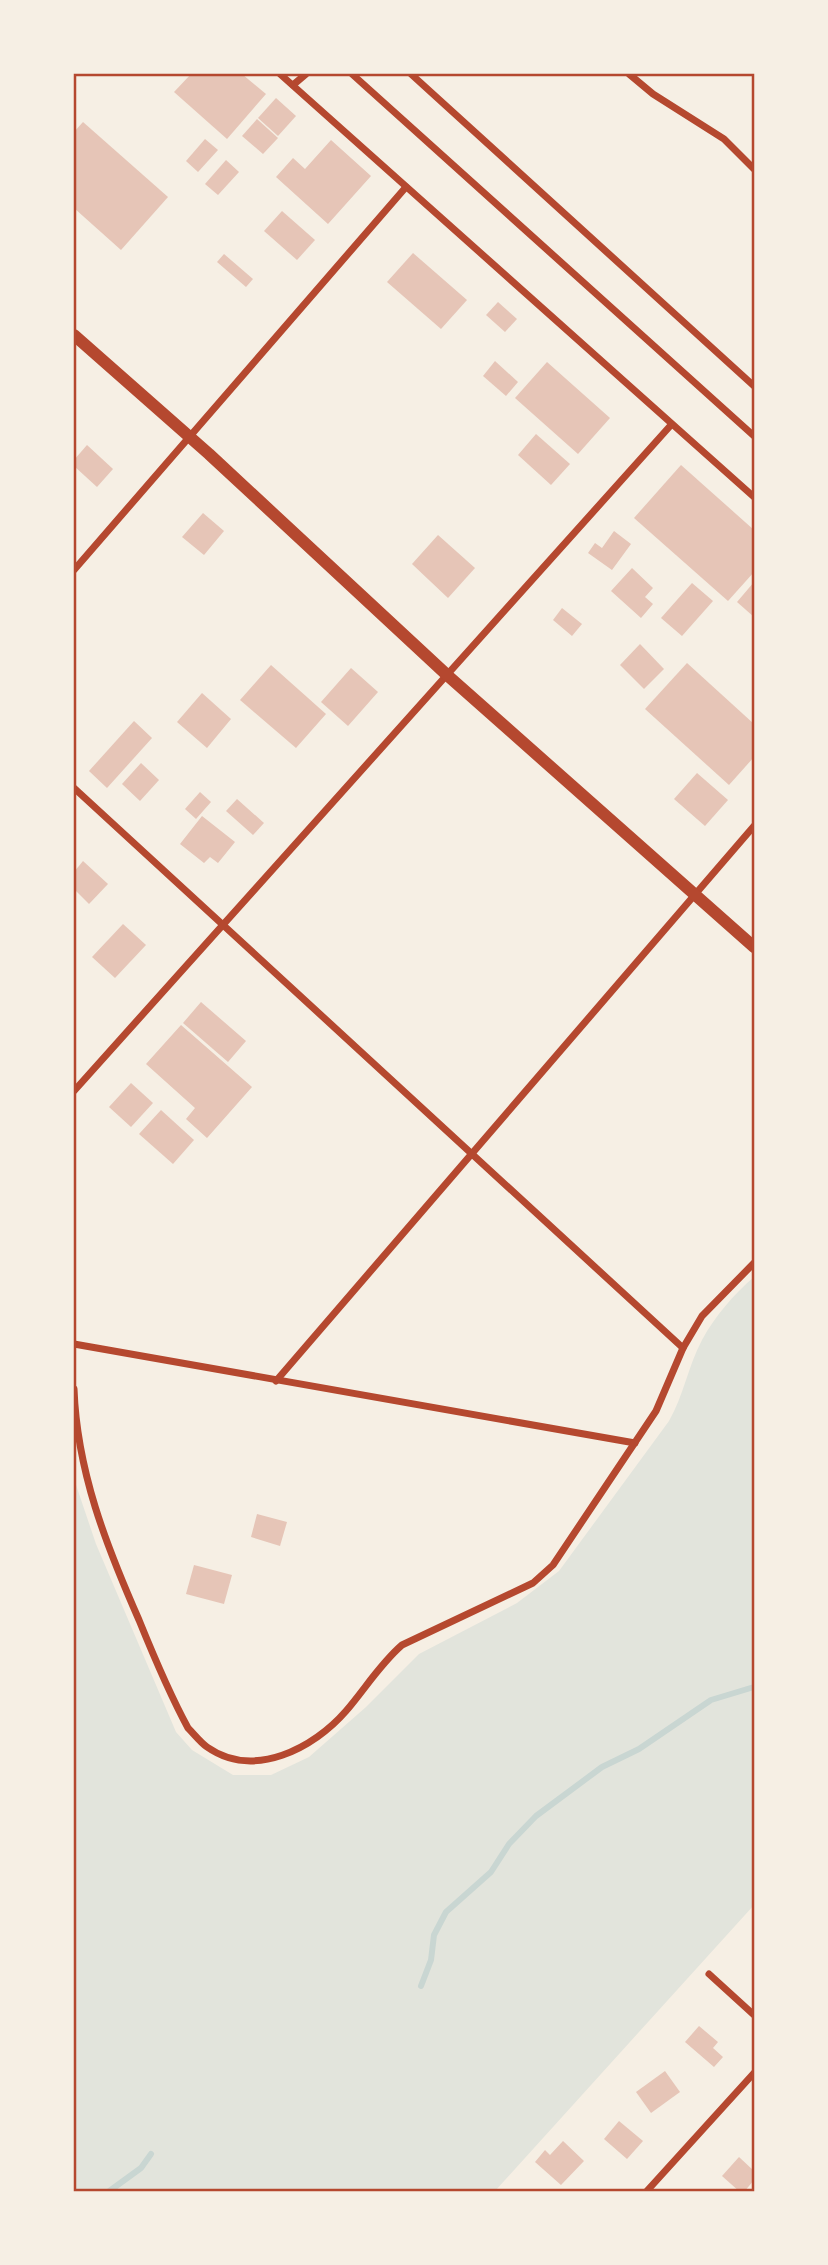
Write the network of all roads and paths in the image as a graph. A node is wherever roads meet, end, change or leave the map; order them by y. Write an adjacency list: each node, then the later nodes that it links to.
1 (280, 74): 6 (street)
2 (306, 74): 6 (street)
3 (352, 74): 13 (street)
4 (411, 74): 10 (street)
5 (629, 74): 7 (street)
6 (293, 85): 8 (street)
7 (754, 169)
8 (406, 187): 11 (street); 12 (street)
9 (74, 335): 12 (street)
10 (754, 386)
11 (671, 425): 14 (street); 16 (street)
12 (189, 436): 15 (street); 16 (street)
13 (754, 436)
14 (754, 497)
15 (74, 570)
16 (447, 675): 19 (street); 20 (street)
17 (74, 788): 20 (street)
18 (754, 826): 19 (street)
19 (697, 896): 21 (street); 23 (street)
20 (221, 924): 22 (street); 23 (street)
21 (754, 947)
22 (74, 1091)
23 (473, 1154): 26 (street); 27 (street)
24 (754, 1262): 26 (street)
25 (74, 1344): 27 (street)
26 (683, 1348): 29 (street)
27 (276, 1381): 29 (street)
28 (74, 1389): 29 (street)
29 (635, 1443)
30 (709, 1974): 31 (street)
31 (754, 2015)
32 (754, 2073): 33 (street)
33 (646, 2192)

